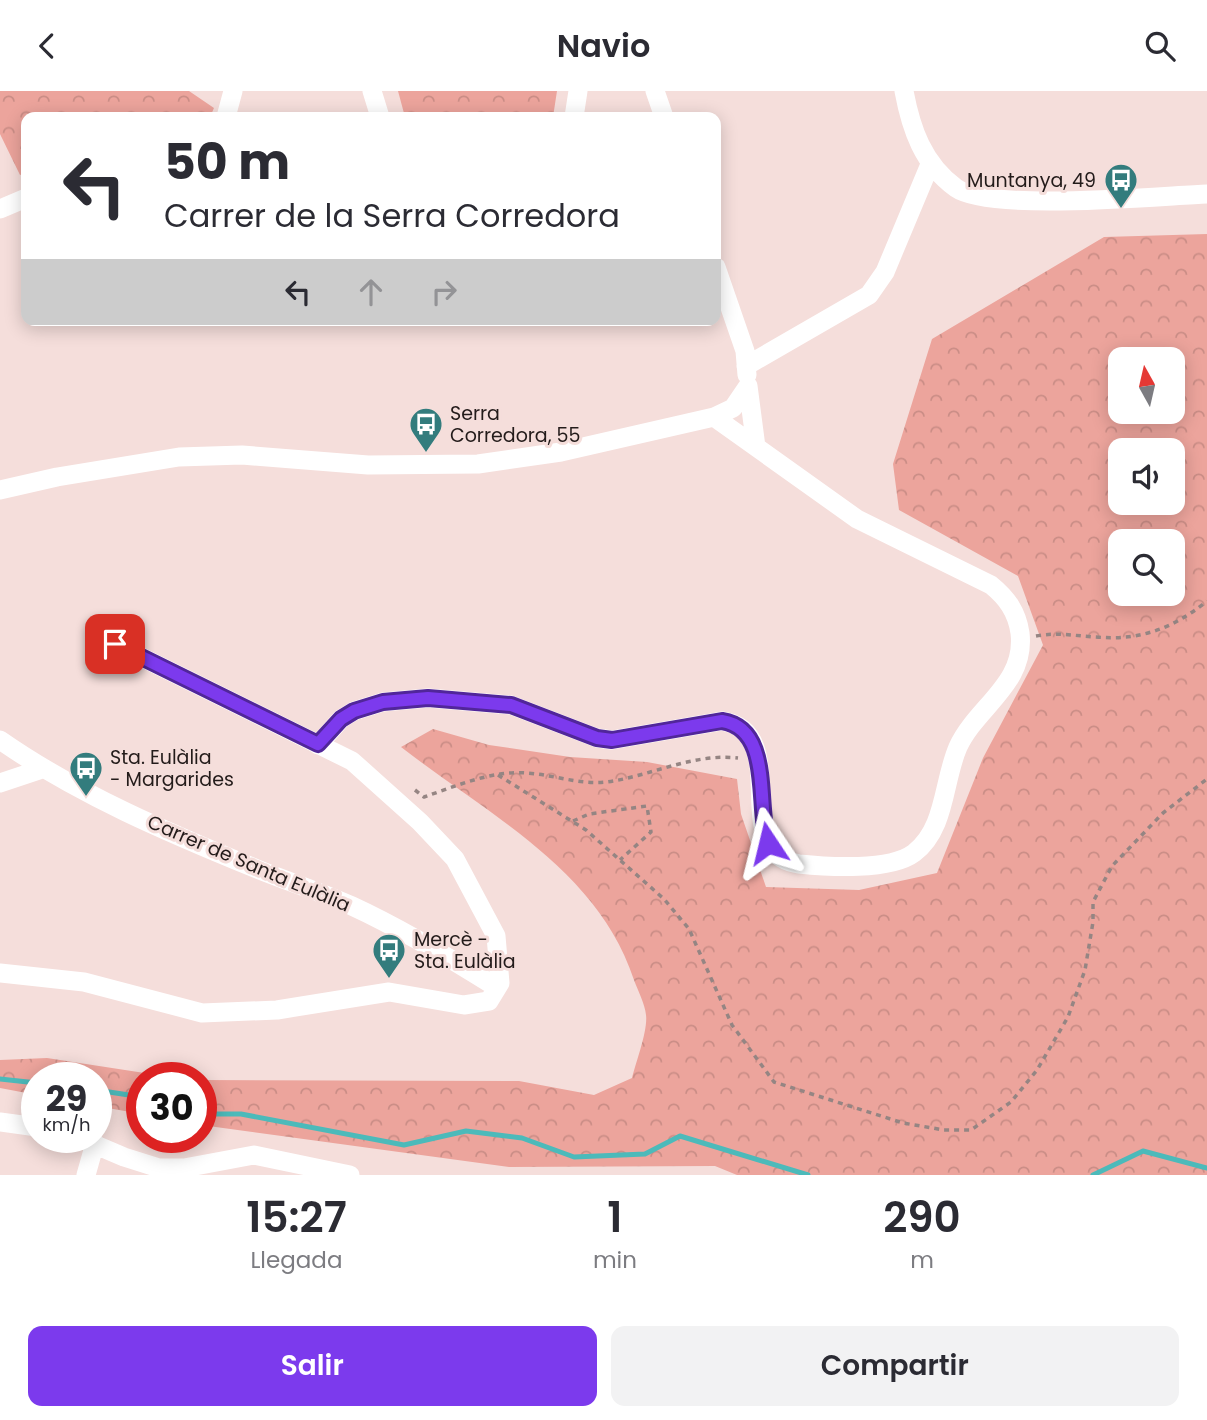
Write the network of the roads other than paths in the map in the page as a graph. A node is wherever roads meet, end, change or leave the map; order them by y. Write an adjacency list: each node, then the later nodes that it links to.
1 (233, 91): 6 (street)
2 (372, 91): 7 (street)
3 (578, 91): 8 (street)
4 (655, 91): 9 (street)
5 (904, 91): 10 (street)
6 (227, 112)
7 (378, 112)
8 (575, 112)
9 (662, 112)
10 (931, 162): 11 (street); 15 (street)
11 (1207, 194)
12 (21, 200): 13 (street)
13 (0, 209)
14 (721, 281): 15 (street)
15 (747, 366): 16 (street)
16 (748, 386): 17 (street); 18 (street)
17 (714, 417): 18 (street); 19 (street)
18 (756, 447): 22 (street)
19 (0, 491)
20 (115, 644): 22 (street)
21 (0, 740): 23 (street, Carrer de Santa Eulàlia)
22 (318, 744): 26 (street)
23 (42, 769): 24 (street); 26 (street, Carrer de Santa Eulàlia)
24 (0, 783)
25 (0, 974): 26 (street)
26 (496, 987)
27 (0, 1122): 28 (street)
28 (21, 1125)
29 (112, 1152): 32 (street)
30 (86, 1153): 31 (street)
31 (86, 1175)
32 (350, 1175)

